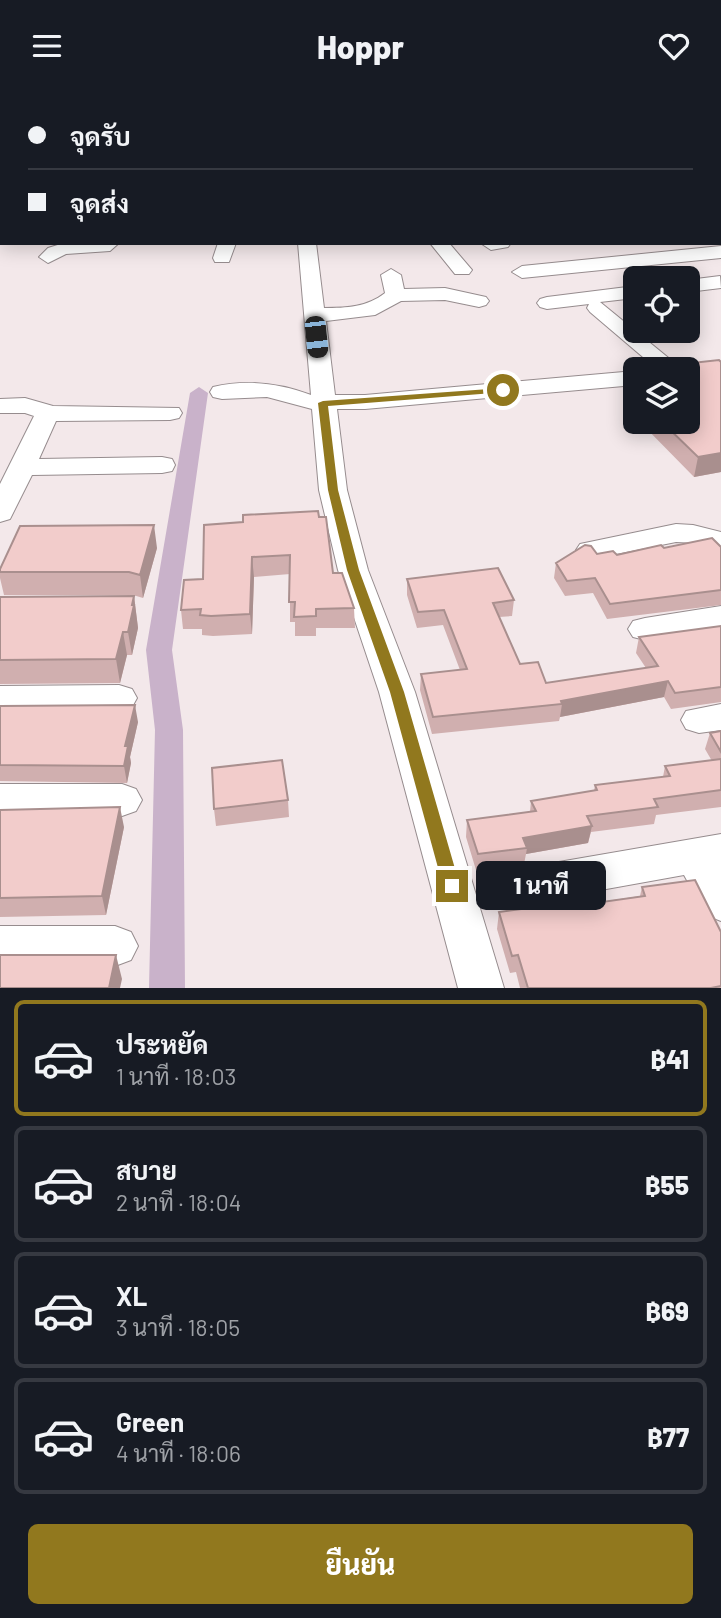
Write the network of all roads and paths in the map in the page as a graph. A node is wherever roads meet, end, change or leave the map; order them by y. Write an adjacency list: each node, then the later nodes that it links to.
1 (106, 245): 6 (street)
2 (307, 245): 17 (street)
3 (441, 245): 9 (street)
4 (617, 245): 7 (street)
5 (721, 252): 7 (street)
6 (48, 257)
7 (636, 260): 8 (street); 10 (street)
8 (644, 266)
9 (462, 270)
10 (522, 272)
11 (720, 282): 12 (street)
12 (700, 284)
13 (623, 294): 15 (street)
14 (479, 301): 17 (street)
15 (547, 303)
16 (597, 309): 18 (street)
17 (314, 315): 21 (street)
18 (656, 357)
19 (623, 379): 21 (street)
20 (222, 392): 21 (street)
21 (323, 403): 41 (street)
22 (0, 406): 24 (street)
23 (170, 413): 24 (street)
24 (47, 414): 25 (street)
25 (16, 459): 26 (street); 27 (street)
26 (162, 465)
27 (0, 513)
28 (721, 545): 29 (street)
29 (591, 550)
30 (721, 617): 31 (street)
31 (645, 629)
32 (119, 698): 33 (street)
33 (0, 699)
34 (0, 800): 35 (street)
35 (122, 800)
36 (708, 853): 37 (street); 38 (street)
37 (501, 890)
38 (721, 902)
39 (0, 946): 40 (street)
40 (115, 946)
41 (481, 988)

